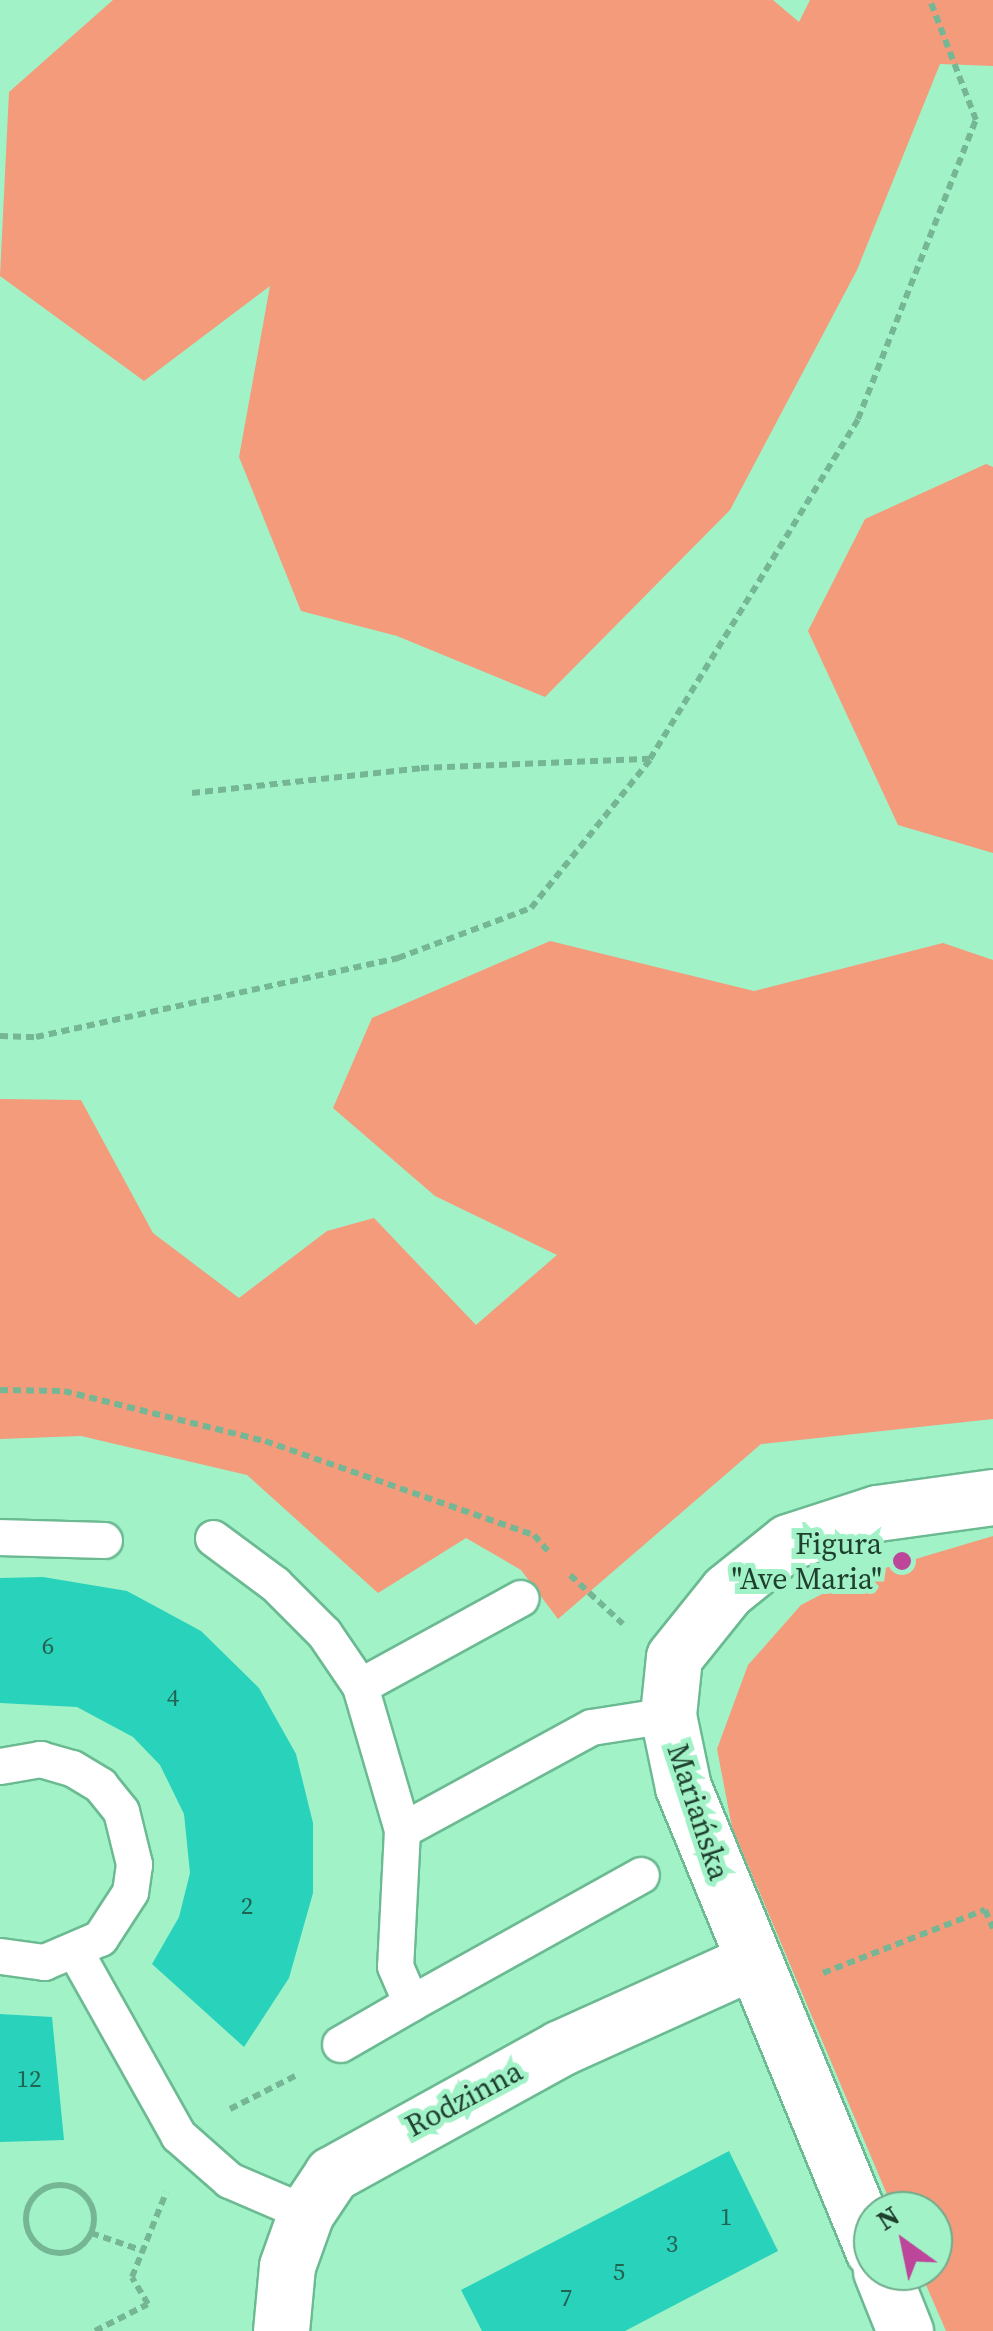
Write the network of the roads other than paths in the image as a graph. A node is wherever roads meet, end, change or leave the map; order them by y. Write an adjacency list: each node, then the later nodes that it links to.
1 (993, 1498): 7 (street, Mariańska)
2 (0, 1536): 4 (lane)
3 (213, 1538): 6 (lane)
4 (104, 1540)
5 (521, 1598): 6 (lane)
6 (360, 1686): 9 (lane)
7 (668, 1716): 9 (lane); 13 (street, Mariańska)
8 (0, 1766): 11 (lane)
9 (402, 1830): 14 (lane)
10 (641, 1875): 14 (lane)
11 (76, 1953): 12 (lane); 17 (lane)
12 (0, 1956)
13 (760, 1979): 16 (street, Mariańska); 17 (street, Rodzinna)
14 (411, 2003): 15 (lane)
15 (340, 2044)
16 (853, 2202)
17 (306, 2213): 19 (street, Rodzinna)
18 (889, 2291): 20 (street)
19 (281, 2331)
20 (905, 2331)

